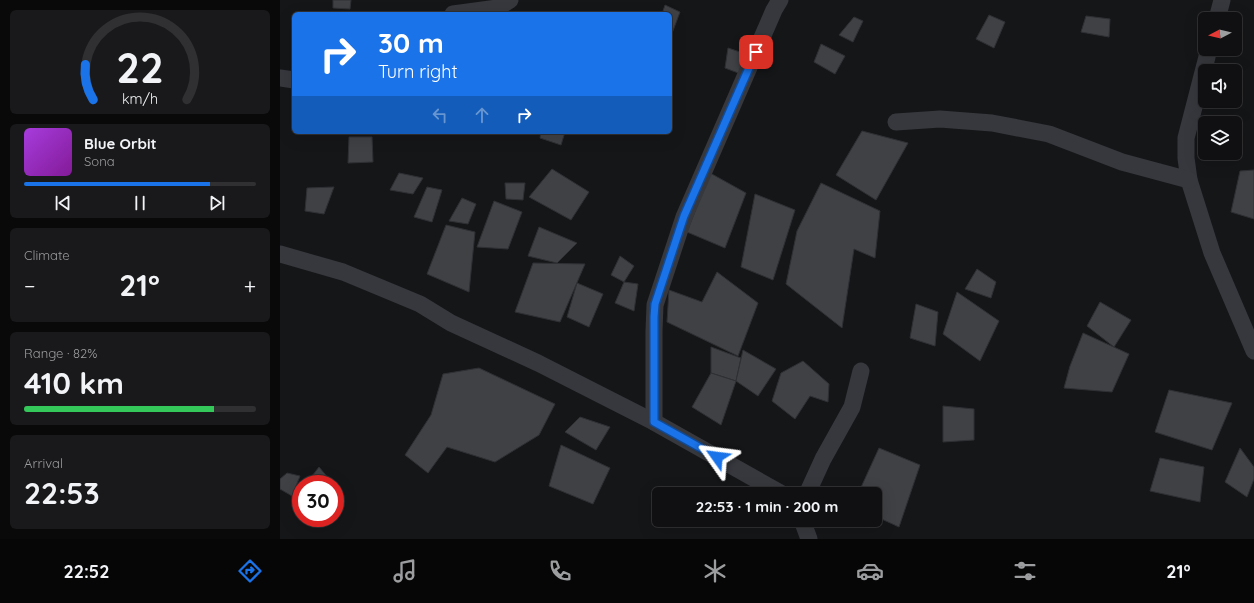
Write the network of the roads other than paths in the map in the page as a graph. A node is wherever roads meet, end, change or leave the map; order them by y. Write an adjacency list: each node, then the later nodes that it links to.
1 (510, 0): 4 (street)
2 (780, 0): 14 (street)
3 (1222, 0): 5 (street)
4 (468, 12)
5 (1219, 12)
6 (1207, 56): 10 (street)
7 (280, 78): 8 (street)
8 (292, 80)
9 (896, 122): 10 (street)
10 (1189, 180): 12 (street)
11 (280, 254): 14 (street)
12 (1254, 352)
13 (861, 371): 16 (street)
14 (654, 422): 15 (street)
15 (770, 487)
16 (810, 487)
17 (804, 527): 18 (street)
18 (808, 539)

